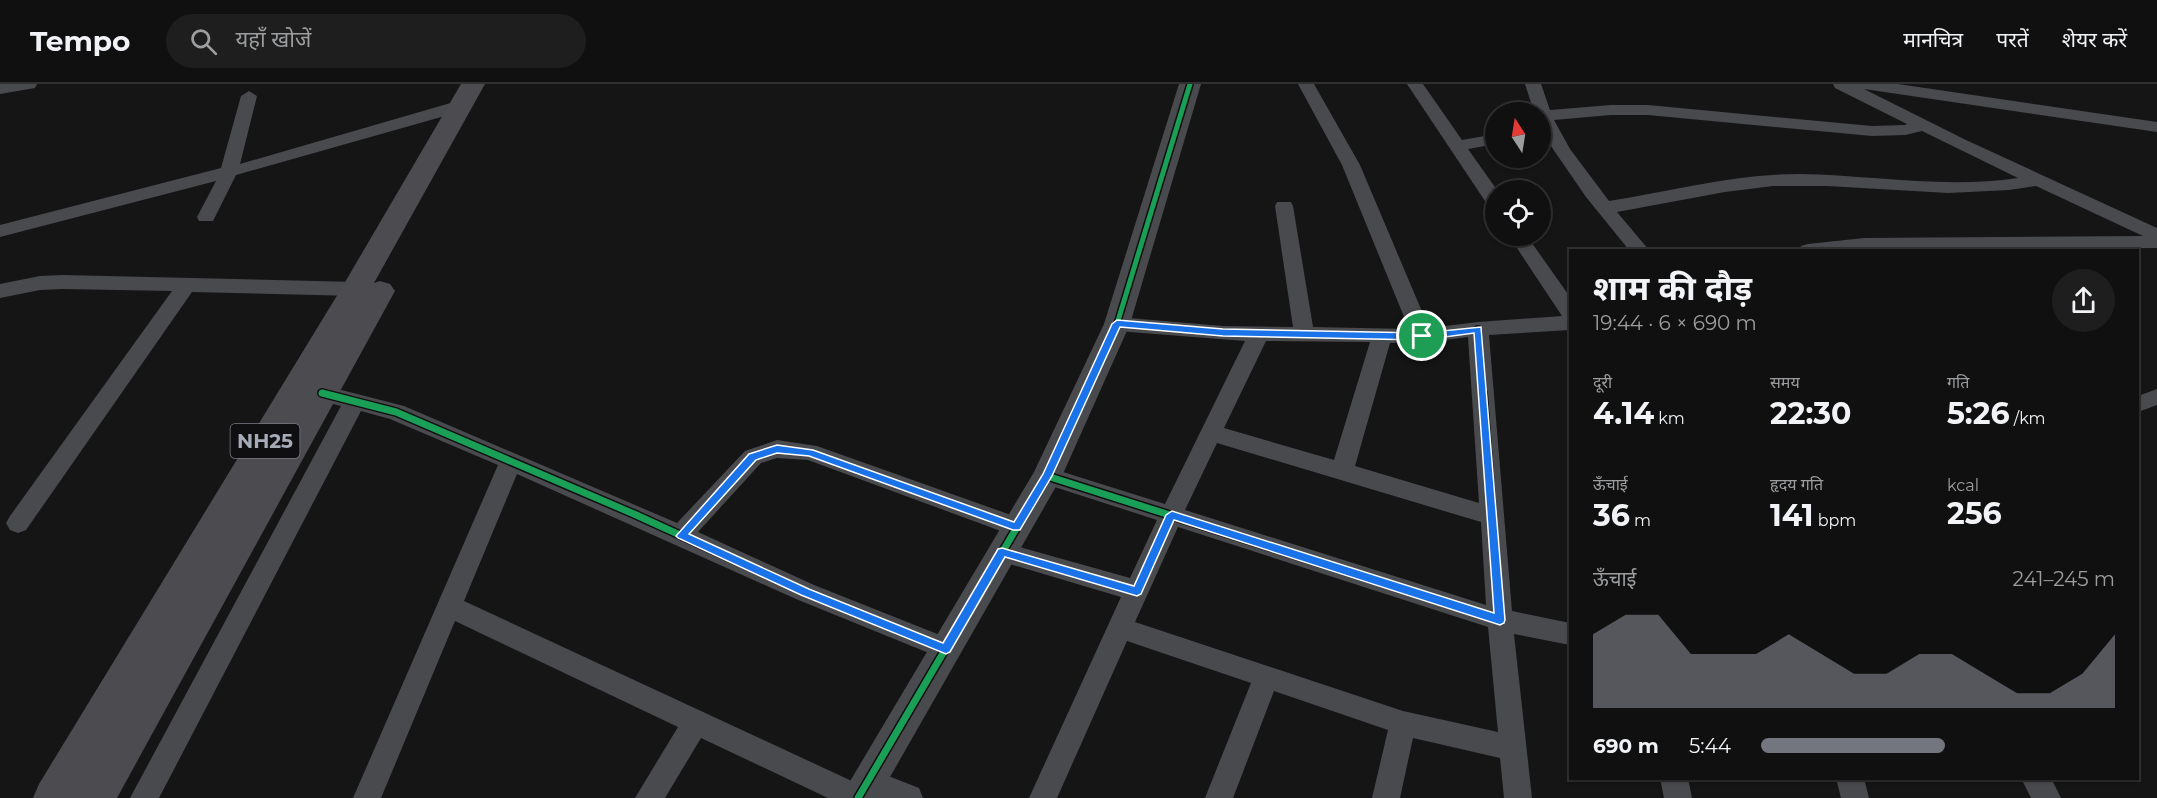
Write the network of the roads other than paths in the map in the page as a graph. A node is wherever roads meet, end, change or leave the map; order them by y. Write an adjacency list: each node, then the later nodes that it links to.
1 (29, 84): 9 (street)
2 (498, 84): 46 (highway, NH25)
3 (1190, 84): 40 (street)
4 (1306, 84): 45 (street)
5 (1415, 84): 21 (street)
6 (1533, 84): 13 (street)
7 (1841, 84): 16 (street)
8 (1864, 84): 14 (street)
9 (0, 89)
10 (2015, 91): 14 (street)
11 (467, 95): 22 (street); 36 (highway, NH25)
12 (249, 96): 22 (street)
13 (1538, 102)
14 (2025, 106): 17 (street)
15 (1551, 125): 16 (street)
16 (1923, 126): 20 (street)
17 (2157, 127)
18 (1551, 135): 27 (street)
19 (1485, 141): 21 (street)
20 (1960, 144): 23 (street); 24 (street)
21 (1457, 146): 25 (street)
22 (229, 172): 28 (street); 29 (street)
23 (2039, 180): 24 (street); 30 (street)
24 (1980, 186): 27 (street)
25 (1485, 187)
26 (1284, 206): 43 (street)
27 (1604, 208): 33 (street)
28 (206, 218)
29 (0, 231)
30 (2157, 236)
31 (2157, 242): 34 (street)
32 (1525, 246): 38 (street)
33 (1638, 249)
34 (1817, 249)
35 (186, 286): 36 (street); 37 (street); 56 (street)
36 (356, 289): 74 (highway, NH25)
37 (0, 291)
38 (1569, 311)
39 (1569, 323): 41 (street)
40 (1117, 324): 42 (street); 53 (street)
41 (1478, 329): 45 (street); 55 (street)
42 (1259, 333): 43 (street); 50 (street)
43 (1304, 334): 44 (street)
44 (1382, 336): 45 (street); 52 (street)
45 (1422, 336)
46 (322, 393): 48 (street); 75 (highway, NH25)
47 (2157, 397): 49 (street)
48 (355, 400): 51 (street); 76 (street)
49 (2139, 405)
50 (1213, 433): 52 (street); 54 (street)
51 (511, 461): 58 (street); 61 (street)
52 (1342, 471): 55 (street)
53 (1047, 476): 54 (street); 57 (street)
54 (1172, 515): 60 (street); 62 (street)
55 (1492, 516): 62 (street)
56 (18, 523)
57 (1017, 527): 58 (street); 59 (street)
58 (681, 536): 65 (street)
59 (1002, 552): 60 (street); 65 (street)
60 (1137, 591): 63 (street)
61 (450, 606): 67 (street); 77 (street)
62 (1500, 620): 64 (street); 69 (street)
63 (1120, 628): 66 (street); 80 (street)
64 (1569, 634)
65 (946, 649): 73 (street)
66 (1266, 678): 68 (street); 81 (street)
67 (696, 722): 73 (street); 78 (street)
68 (1403, 723): 69 (street); 82 (street)
69 (1513, 748): 83 (street)
70 (1674, 780): 84 (street)
71 (1851, 780): 85 (street)
72 (2036, 780): 86 (street)
73 (861, 792): 79 (street)
74 (54, 798)
75 (95, 798)
76 (144, 798)
77 (367, 798)
78 (649, 798)
79 (909, 798)
80 (1043, 798)
81 (1219, 798)
82 (1386, 798)
83 (1518, 798)
84 (1678, 798)
85 (1856, 798)
86 (2047, 798)

